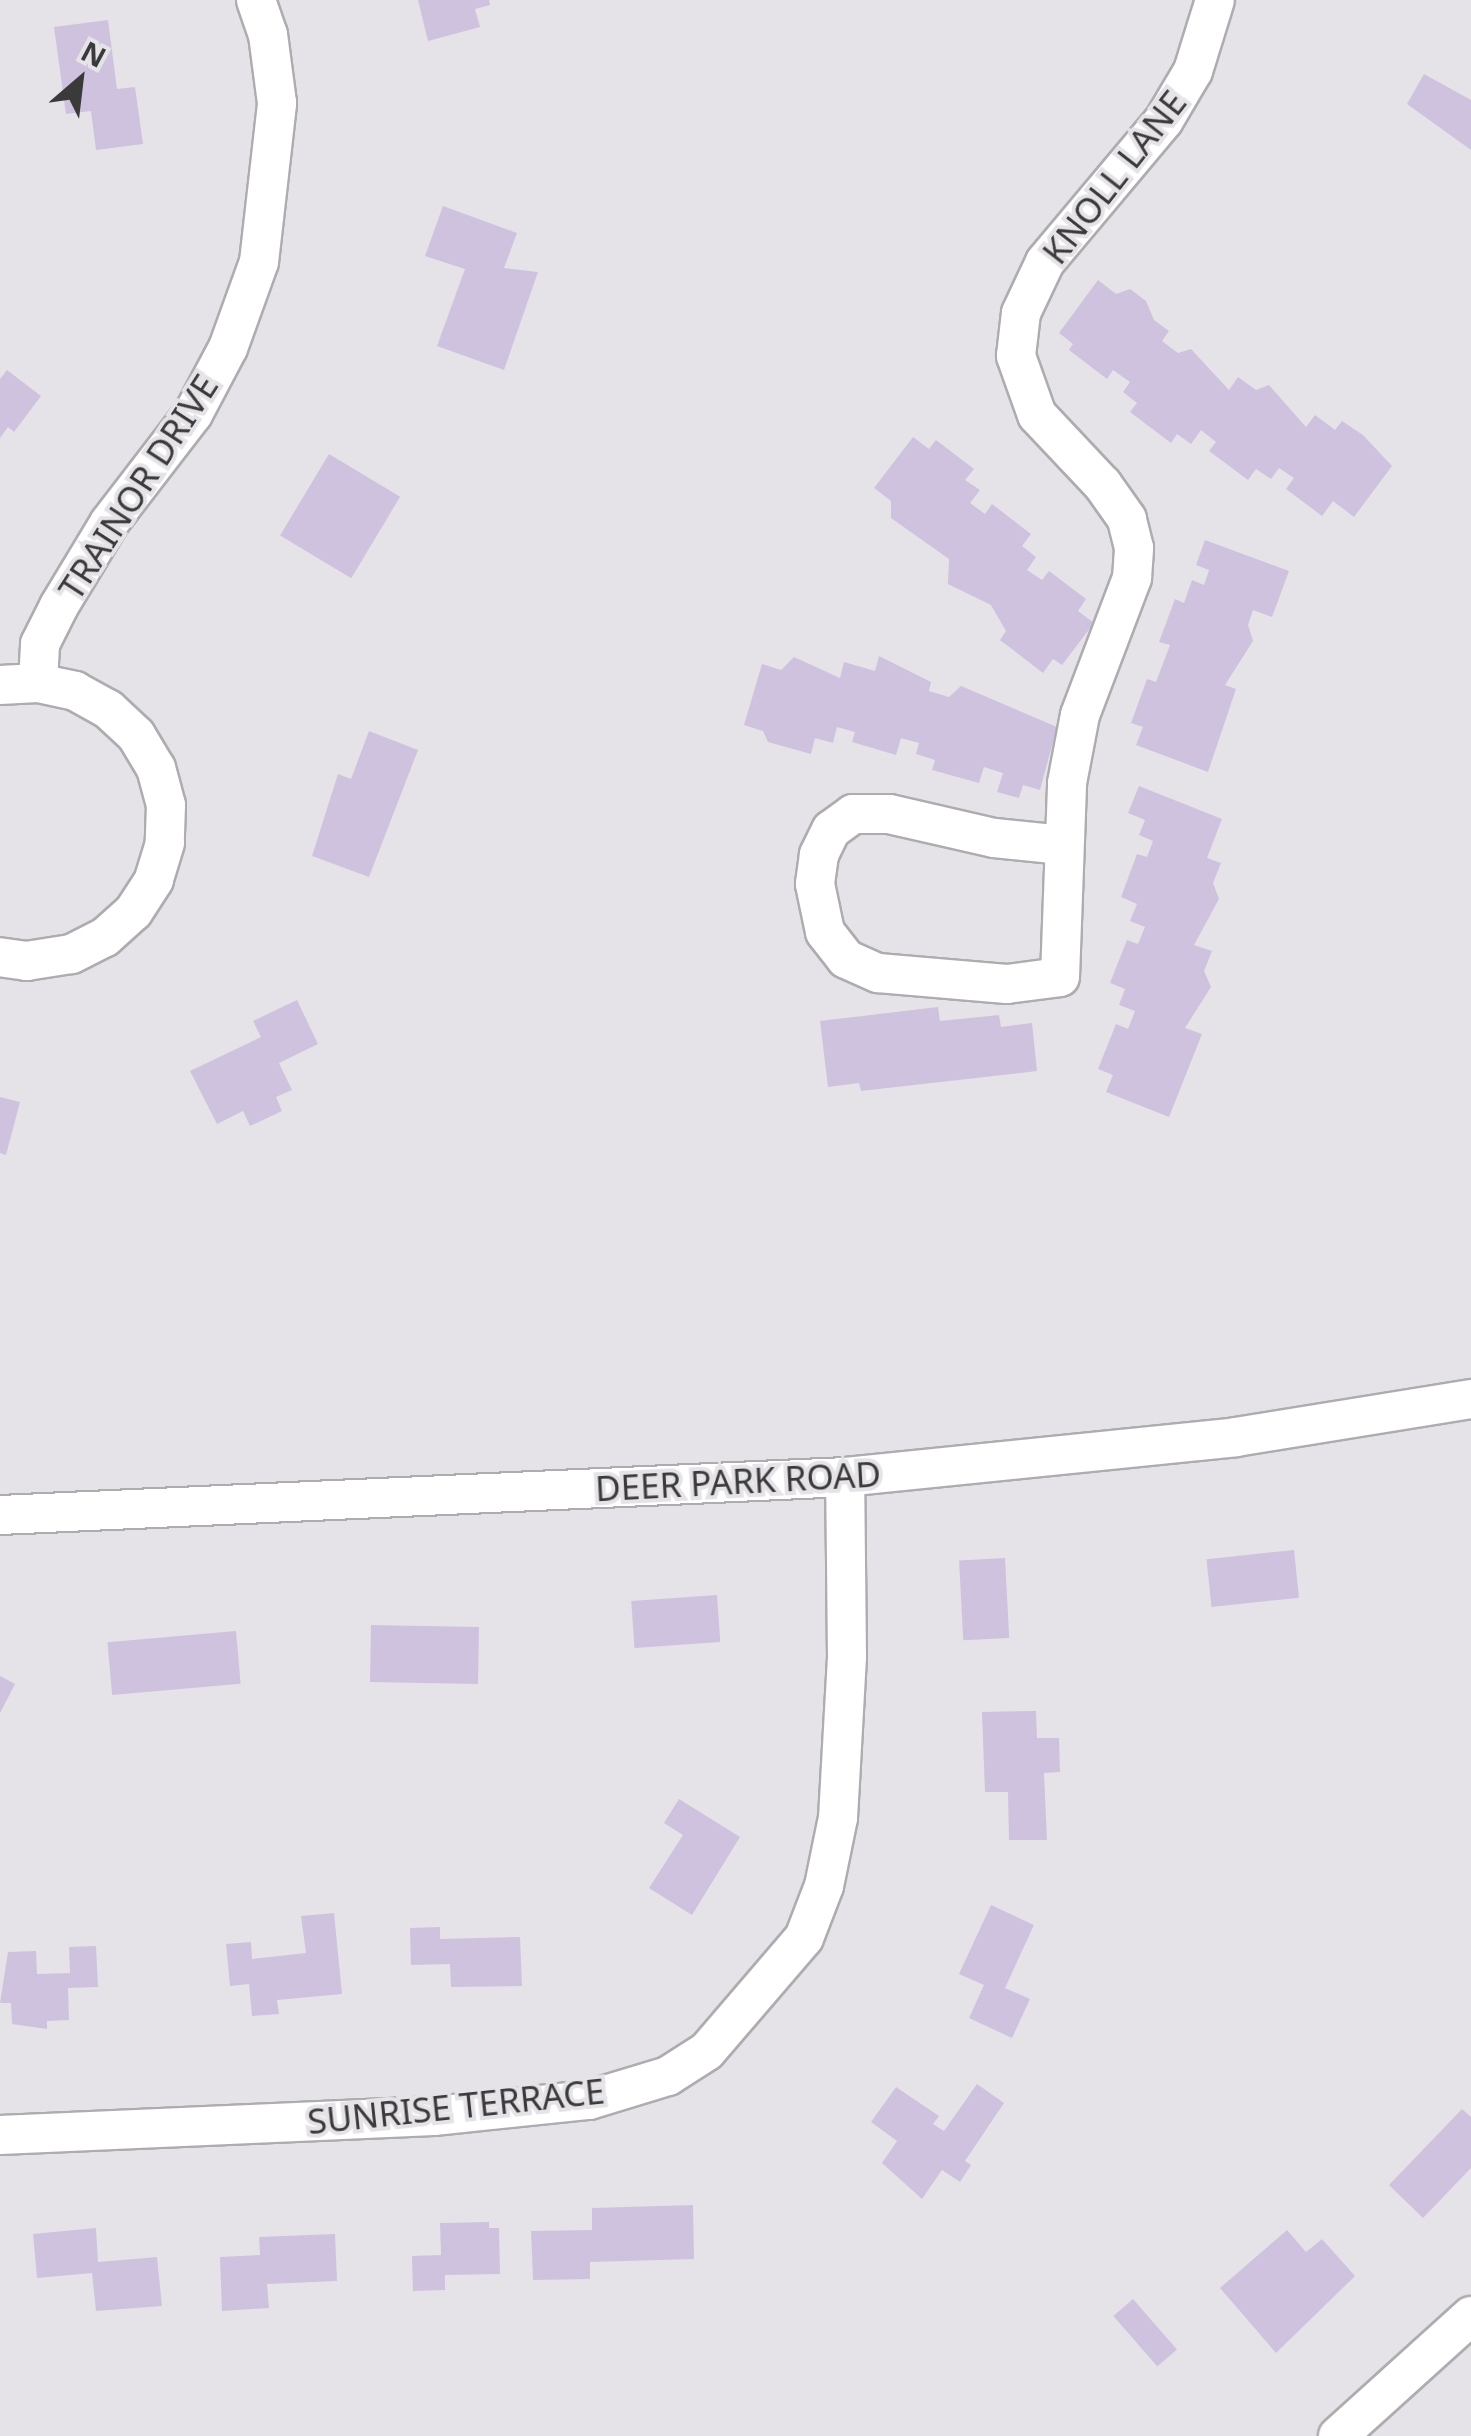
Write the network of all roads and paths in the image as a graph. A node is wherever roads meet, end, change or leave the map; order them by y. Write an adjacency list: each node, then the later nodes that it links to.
1 (256, 0): 3 (street, TRAINOR DRIVE)
2 (1215, 0): 5 (street, KNOLL LANE)
3 (38, 683): 4 (street); 6 (street)
4 (0, 686)
5 (1063, 844): 5 (street, KNOLL LANE)
6 (0, 957)
7 (1471, 1399): 8 (street, DEER PARK ROAD)
8 (845, 1477): 9 (street, DEER PARK ROAD); 10 (street, SUNRISE TERRACE)
9 (0, 1515)
10 (0, 2135)
11 (1471, 2316): 12 (street)
12 (1338, 2436)

